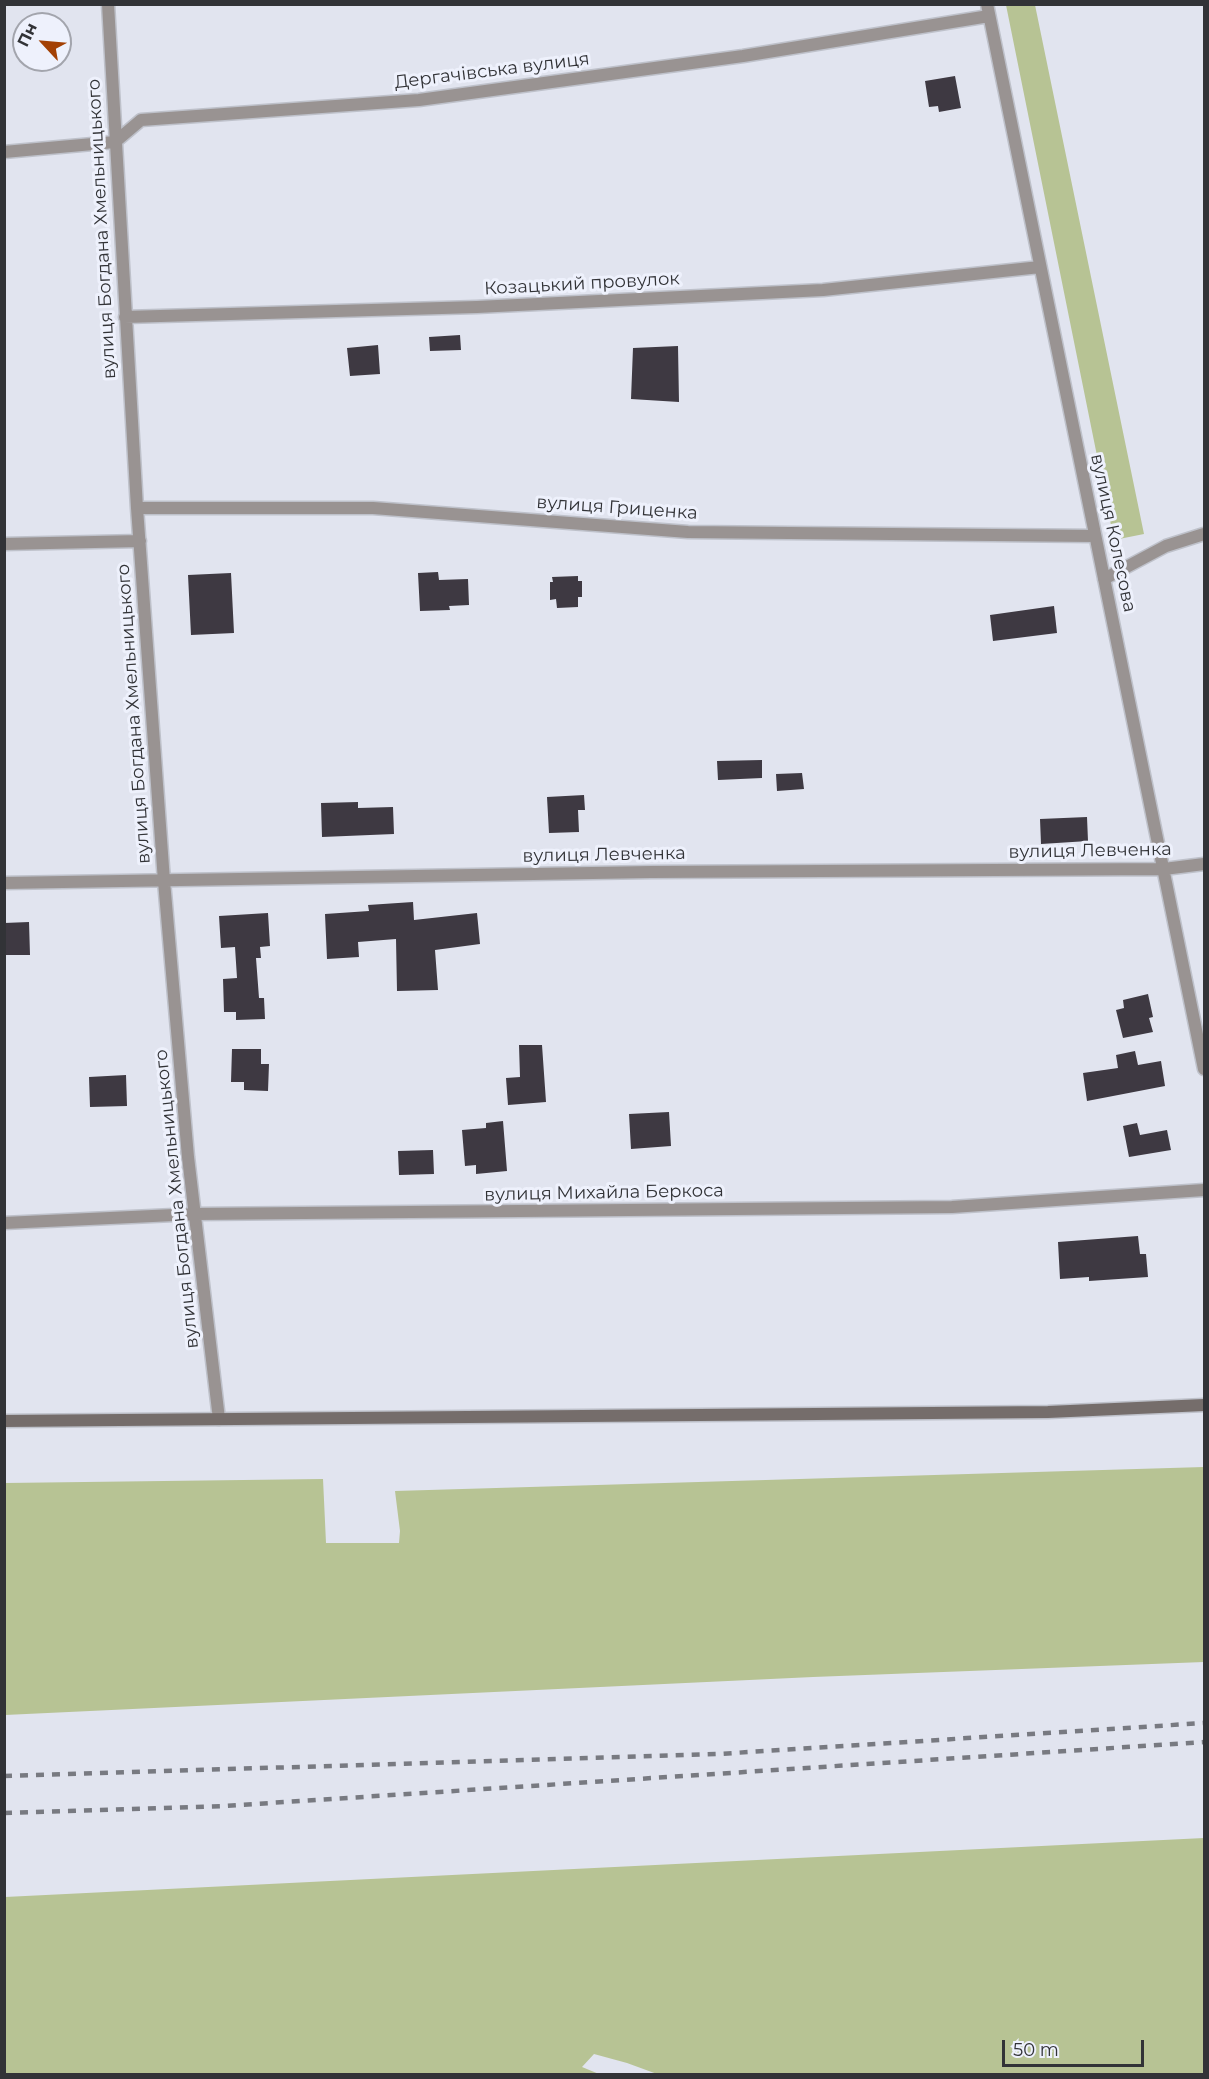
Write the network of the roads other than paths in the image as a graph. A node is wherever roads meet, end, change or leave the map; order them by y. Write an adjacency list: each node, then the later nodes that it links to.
1 (108, 4): 3 (street, вулиця Богдана Хмельницького)
2 (988, 10): 3 (street, Дергачівська вулиця); 5 (street, вулиця Колесова)
3 (115, 142): 4 (street); 6 (street, вулиця Богдана Хмельницького)
4 (4, 152)
5 (1040, 267): 6 (street, Козацький провулок); 9 (street, вулиця Колесова)
6 (125, 317): 7 (street, вулиця Богдана Хмельницького)
7 (137, 508): 9 (street, вулиця Гриценка); 10 (street, вулиця Богдана Хмельницького)
8 (1204, 534): 12 (street)
9 (1095, 536): 12 (street, вулиця Колесова)
10 (140, 541): 11 (street); 15 (street, вулиця Богдана Хмельницького)
11 (4, 544)
12 (1104, 579): 14 (street, вулиця Колесова)
13 (1204, 864): 14 (street, вулиця Левченка)
14 (1164, 869): 15 (street, вулиця Левченка); 17 (street, вулиця Колесова)
15 (164, 881): 16 (street, вулиця Левченка); 19 (street, вулиця Богдана Хмельницького)
16 (4, 882)
17 (1204, 1069)
18 (1204, 1190): 19 (street, вулиця Михайла Беркоса)
19 (195, 1214): 20 (street, вулиця Михайла Беркоса); 22 (street, вулиця Богдана Хмельницького)
20 (4, 1223)
21 (1204, 1405): 22 (main road)
22 (219, 1419): 23 (main road)
23 (4, 1421)

